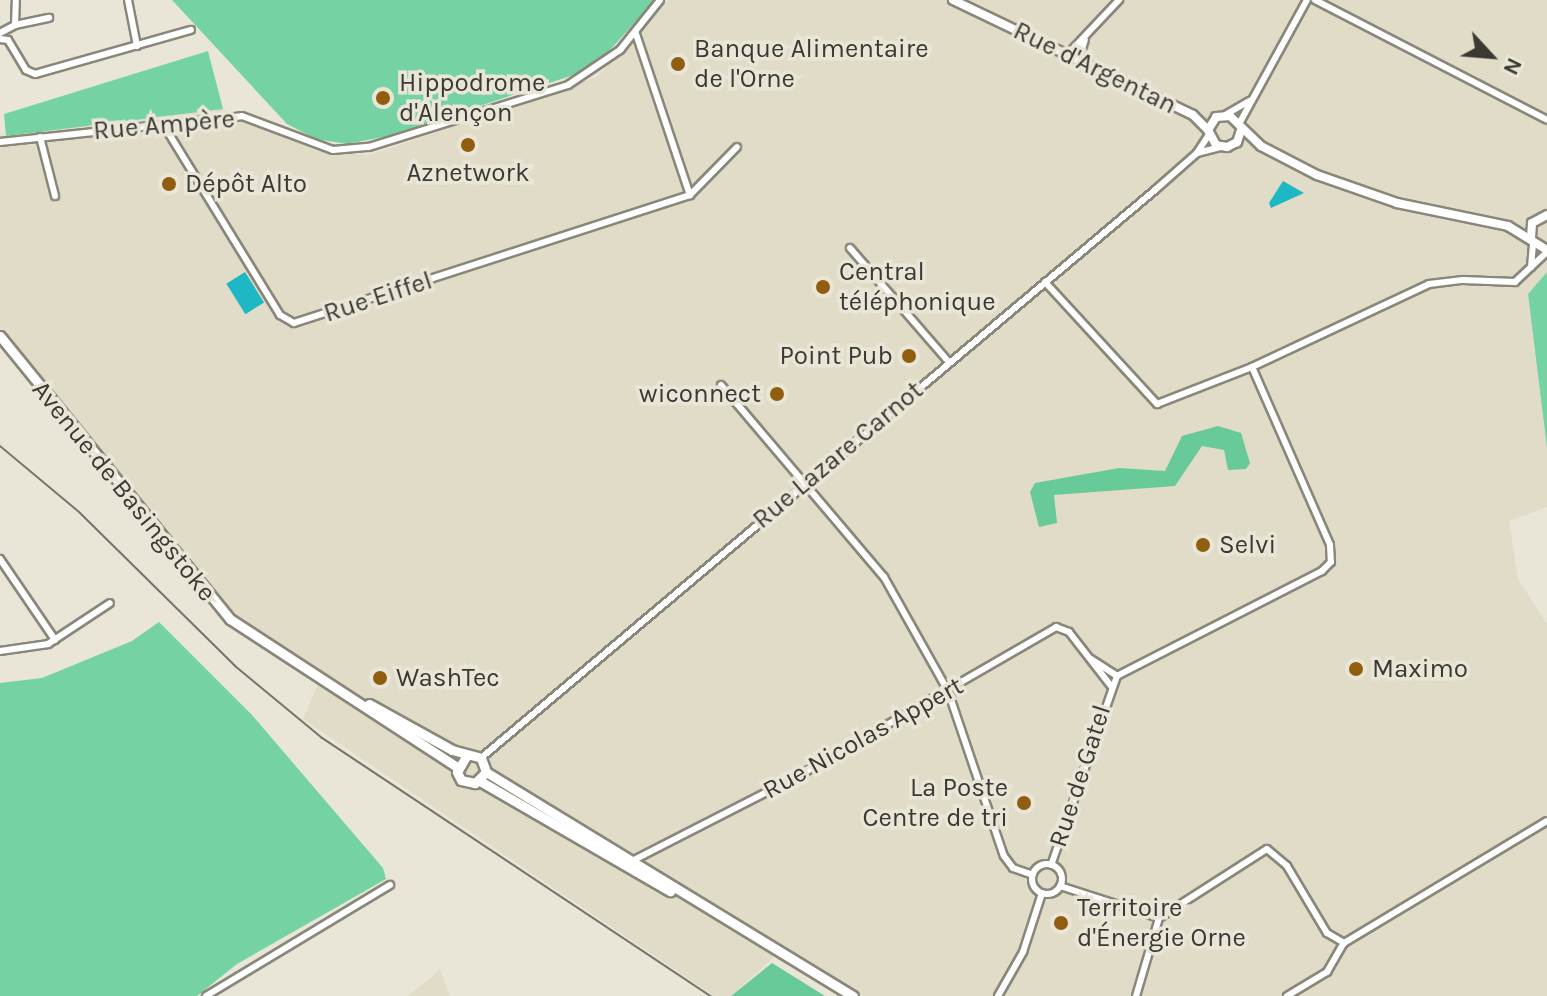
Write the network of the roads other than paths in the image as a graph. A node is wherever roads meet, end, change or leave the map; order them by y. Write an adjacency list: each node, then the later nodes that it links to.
1 (16, 0): 9 (street)
2 (128, 0): 15 (street)
3 (660, 0): 12 (street, Rue Ampère)
4 (953, 0): 16 (main road, Rue d'Argentan)
5 (1119, 0): 14 (street)
6 (1307, 0): 18 (street)
7 (1315, 0): 21 (street)
8 (49, 18): 9 (street)
9 (15, 25): 11 (street)
10 (191, 30): 15 (street)
11 (0, 33)
12 (636, 34): 22 (street, Rue Ampère); 33 (street)
13 (0, 39): 15 (street)
14 (1085, 40): 16 (street); 17 (street)
15 (137, 46)
16 (1067, 55): 17 (main road, Rue d'Argentan)
17 (1078, 61): 19 (main road, Rue d'Argentan)
18 (1252, 100): 20 (street); 23 (street)
19 (1193, 115): 20 (main road, Rue d'Argentan); 25 (main road, Rue d'Argentan)
20 (1220, 116): 23 (main road); 25 (main road)
21 (1547, 120)
22 (163, 124): 26 (street, Rue Ampère); 33 (street, Rue Eiffel)
23 (1240, 127): 28 (main road); 29 (main road)
24 (0, 133): 27 (street)
25 (1208, 133): 31 (main road, Rue d'Argentan); 32 (street, Rue Lazare Carnot)
26 (40, 137): 27 (street, Rue Ampère); 34 (street)
27 (0, 142)
28 (1237, 142): 29 (main road); 31 (main road)
29 (1261, 146): 37 (main road)
30 (737, 147): 33 (street)
31 (1221, 147): 32 (street, Rue Lazare Carnot)
32 (1197, 153): 42 (street, Rue Lazare Carnot)
33 (690, 195)
34 (55, 196)
35 (1547, 214): 36 (main road)
36 (1535, 219): 37 (main road); 38 (main road)
37 (1508, 226): 38 (main road)
38 (1532, 240): 40 (main road); 41 (street)
39 (850, 248): 44 (street)
40 (1547, 251): 41 (street)
41 (1530, 270): 45 (street)
42 (1045, 282): 44 (street, Rue Lazare Carnot); 45 (street)
43 (0, 336): 52 (main road, Avenue de Basingstoke)
44 (948, 361): 47 (street, Rue Lazare Carnot)
45 (1252, 367): 56 (street)
46 (721, 385): 47 (street)
47 (805, 484): 58 (street); 60 (street, Rue Lazare Carnot)
48 (0, 559): 49 (street)
49 (13, 578): 50 (street); 53 (street)
50 (0, 579)
51 (110, 603): 53 (street)
52 (255, 639): 59 (main road, Avenue de Basingstoke); 61 (main road, Avenue de Basingstoke)
53 (55, 640): 54 (street)
54 (0, 651)
55 (1088, 657): 56 (street, Rue Nicolas Appert); 57 (street, Rue Nicolas Appert); 58 (street, Rue Nicolas Appert)
56 (1117, 676): 57 (street)
57 (1111, 686): 66 (street, Rue de Gatel)
58 (948, 691): 65 (street, Rue Nicolas Appert); 67 (street)
59 (467, 755): 60 (main road); 61 (main road)
60 (481, 758): 62 (main road)
61 (457, 767): 63 (main road)
62 (486, 772): 63 (main road); 65 (main road)
63 (480, 781): 65 (main road)
64 (1547, 821): 73 (street)
65 (630, 862): 71 (main road)
66 (1051, 865): 67 (street); 69 (street)
67 (1033, 875): 70 (street)
68 (390, 885): 74 (street)
69 (1060, 886): 70 (street); 72 (street)
70 (1042, 893): 77 (street)
71 (685, 897): 75 (main road); 76 (main road)
72 (1159, 918): 73 (street); 78 (street)
73 (1344, 943): 79 (street)
74 (206, 996)
75 (842, 996)
76 (853, 996)
77 (998, 996)
78 (1136, 996)
79 (1287, 996)

